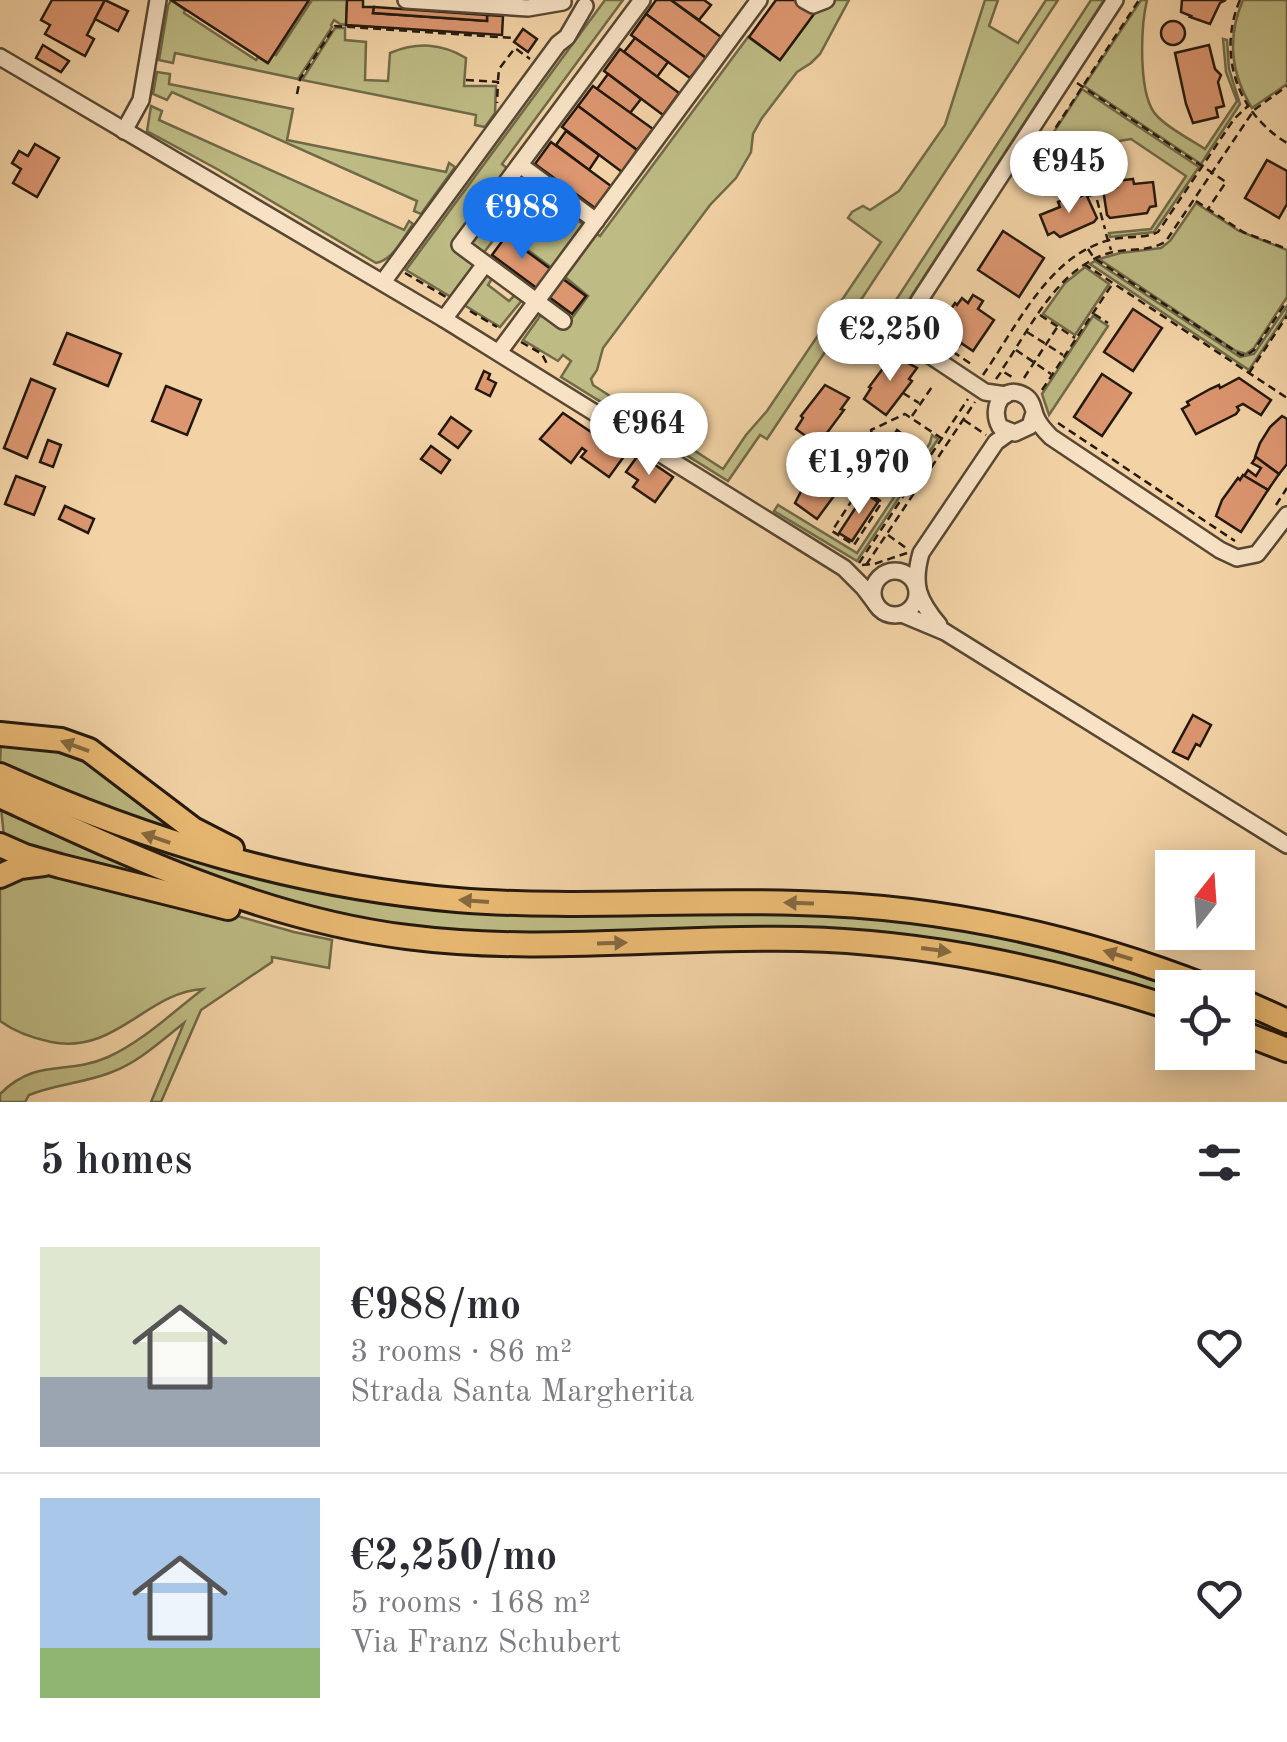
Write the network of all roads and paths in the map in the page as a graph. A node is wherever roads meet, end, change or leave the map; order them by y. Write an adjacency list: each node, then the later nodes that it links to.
1 (158, 0): 23 (street)
2 (406, 0): 10 (street)
3 (642, 0): 26 (street)
4 (759, 0): 32 (street)
5 (804, 0): 6 (street)
6 (826, 0)
7 (1115, 0): 16 (street)
8 (1139, 0): 19 (path)
9 (1240, 0): 21 (path)
10 (563, 2): 11 (street); 13 (street)
11 (588, 3): 13 (street)
12 (514, 38): 20 (path)
13 (558, 44): 40 (street)
14 (0, 58): 23 (street)
15 (534, 61): 17 (path)
16 (1066, 76): 19 (path); 65 (street)
17 (498, 82)
18 (1287, 86): 22 (path)
19 (1082, 87): 25 (path); 27 (path)
20 (297, 94)
21 (1248, 106): 22 (path); 27 (path)
22 (1252, 112): 24 (path); 28 (path)
23 (124, 132): 40 (street)
24 (1287, 143)
25 (1024, 163)
26 (520, 165): 32 (street); 38 (street)
27 (1202, 167): 28 (path); 33 (path)
28 (1212, 173): 30 (path); 31 (path)
29 (1097, 200): 33 (path)
30 (1194, 200): 31 (path); 36 (path)
31 (1208, 209): 35 (path)
32 (596, 221): 43 (street)
33 (1108, 240): 34 (path); 36 (path)
34 (1088, 248): 37 (path); 46 (path)
35 (1287, 249)
36 (1112, 252): 37 (path)
37 (1094, 258): 39 (path); 42 (path)
38 (485, 264): 43 (street); 48 (street)
39 (1084, 264): 41 (path); 45 (path)
40 (384, 282): 48 (street)
41 (1113, 282): 44 (path); 62 (path)
42 (1287, 301)
43 (536, 302): 49 (street); 58 (street)
44 (1092, 313): 51 (path); 55 (path)
45 (1039, 314): 50 (path); 52 (path)
46 (1023, 316): 50 (path); 65 (path)
47 (1287, 316): 62 (path)
48 (444, 319): 58 (street)
49 (563, 322)
50 (1033, 323): 54 (path)
51 (1108, 324)
52 (1058, 326): 55 (path); 56 (path)
53 (920, 330): 65 (path)
54 (1027, 332): 56 (path); 57 (path)
55 (1076, 338): 59 (path)
56 (1046, 344): 59 (path); 60 (path)
57 (1015, 350): 60 (path); 61 (path)
58 (498, 352): 89 (street)
59 (1064, 356): 63 (path)
60 (1034, 362): 61 (path); 63 (path)
61 (1002, 370): 65 (path)
62 (1249, 373): 69 (path)
63 (1052, 374): 68 (path)
64 (934, 384): 70 (path)
65 (983, 385): 67 (street); 72 (street); 76 (path); 80 (path)
66 (904, 393): 70 (path)
67 (1006, 395): 71 (street); 72 (street)
68 (1038, 395)
69 (1287, 398)
70 (920, 404): 73 (path)
71 (1041, 415): 74 (street); 75 (street); 84 (path)
72 (996, 416): 74 (street)
73 (911, 418): 76 (path); 77 (path)
74 (1010, 435): 75 (street); 85 (street)
75 (1051, 437): 83 (street)
76 (942, 438): 79 (path)
77 (869, 446): 78 (path); 81 (path)
78 (878, 452)
79 (930, 456): 80 (path); 86 (path)
80 (936, 460): 87 (path)
81 (860, 488): 81 (path)
82 (1287, 488): 83 (path)
83 (1279, 513)
84 (1244, 547)
85 (922, 552): 90 (street); 91 (street)
86 (864, 555): 87 (path); 89 (path)
87 (870, 559): 88 (path)
88 (866, 565)
89 (851, 566): 90 (street); 92 (street)
90 (891, 571): 91 (street); 92 (street)
91 (917, 591): 93 (street); 94 (street)
92 (876, 604): 93 (street)
93 (902, 614): 94 (street)
94 (945, 632): 97 (street)
95 (0, 734): 101 (highway, one-way to 95)
96 (6, 789): 101 (highway, one-way to 96); 102 (highway)
97 (1287, 845)
98 (0, 846): 99 (highway)
99 (60, 866): 100 (highway); 102 (highway)
100 (0, 876)
101 (380, 891): 103 (highway, one-way to 101)
102 (431, 940): 104 (highway, one-way to 104)
103 (1163, 970)
104 (1155, 1003)
105 (1255, 1007): 106 (highway)
106 (1287, 1021)
107 (1255, 1038): 108 (highway)
108 (1287, 1050)

